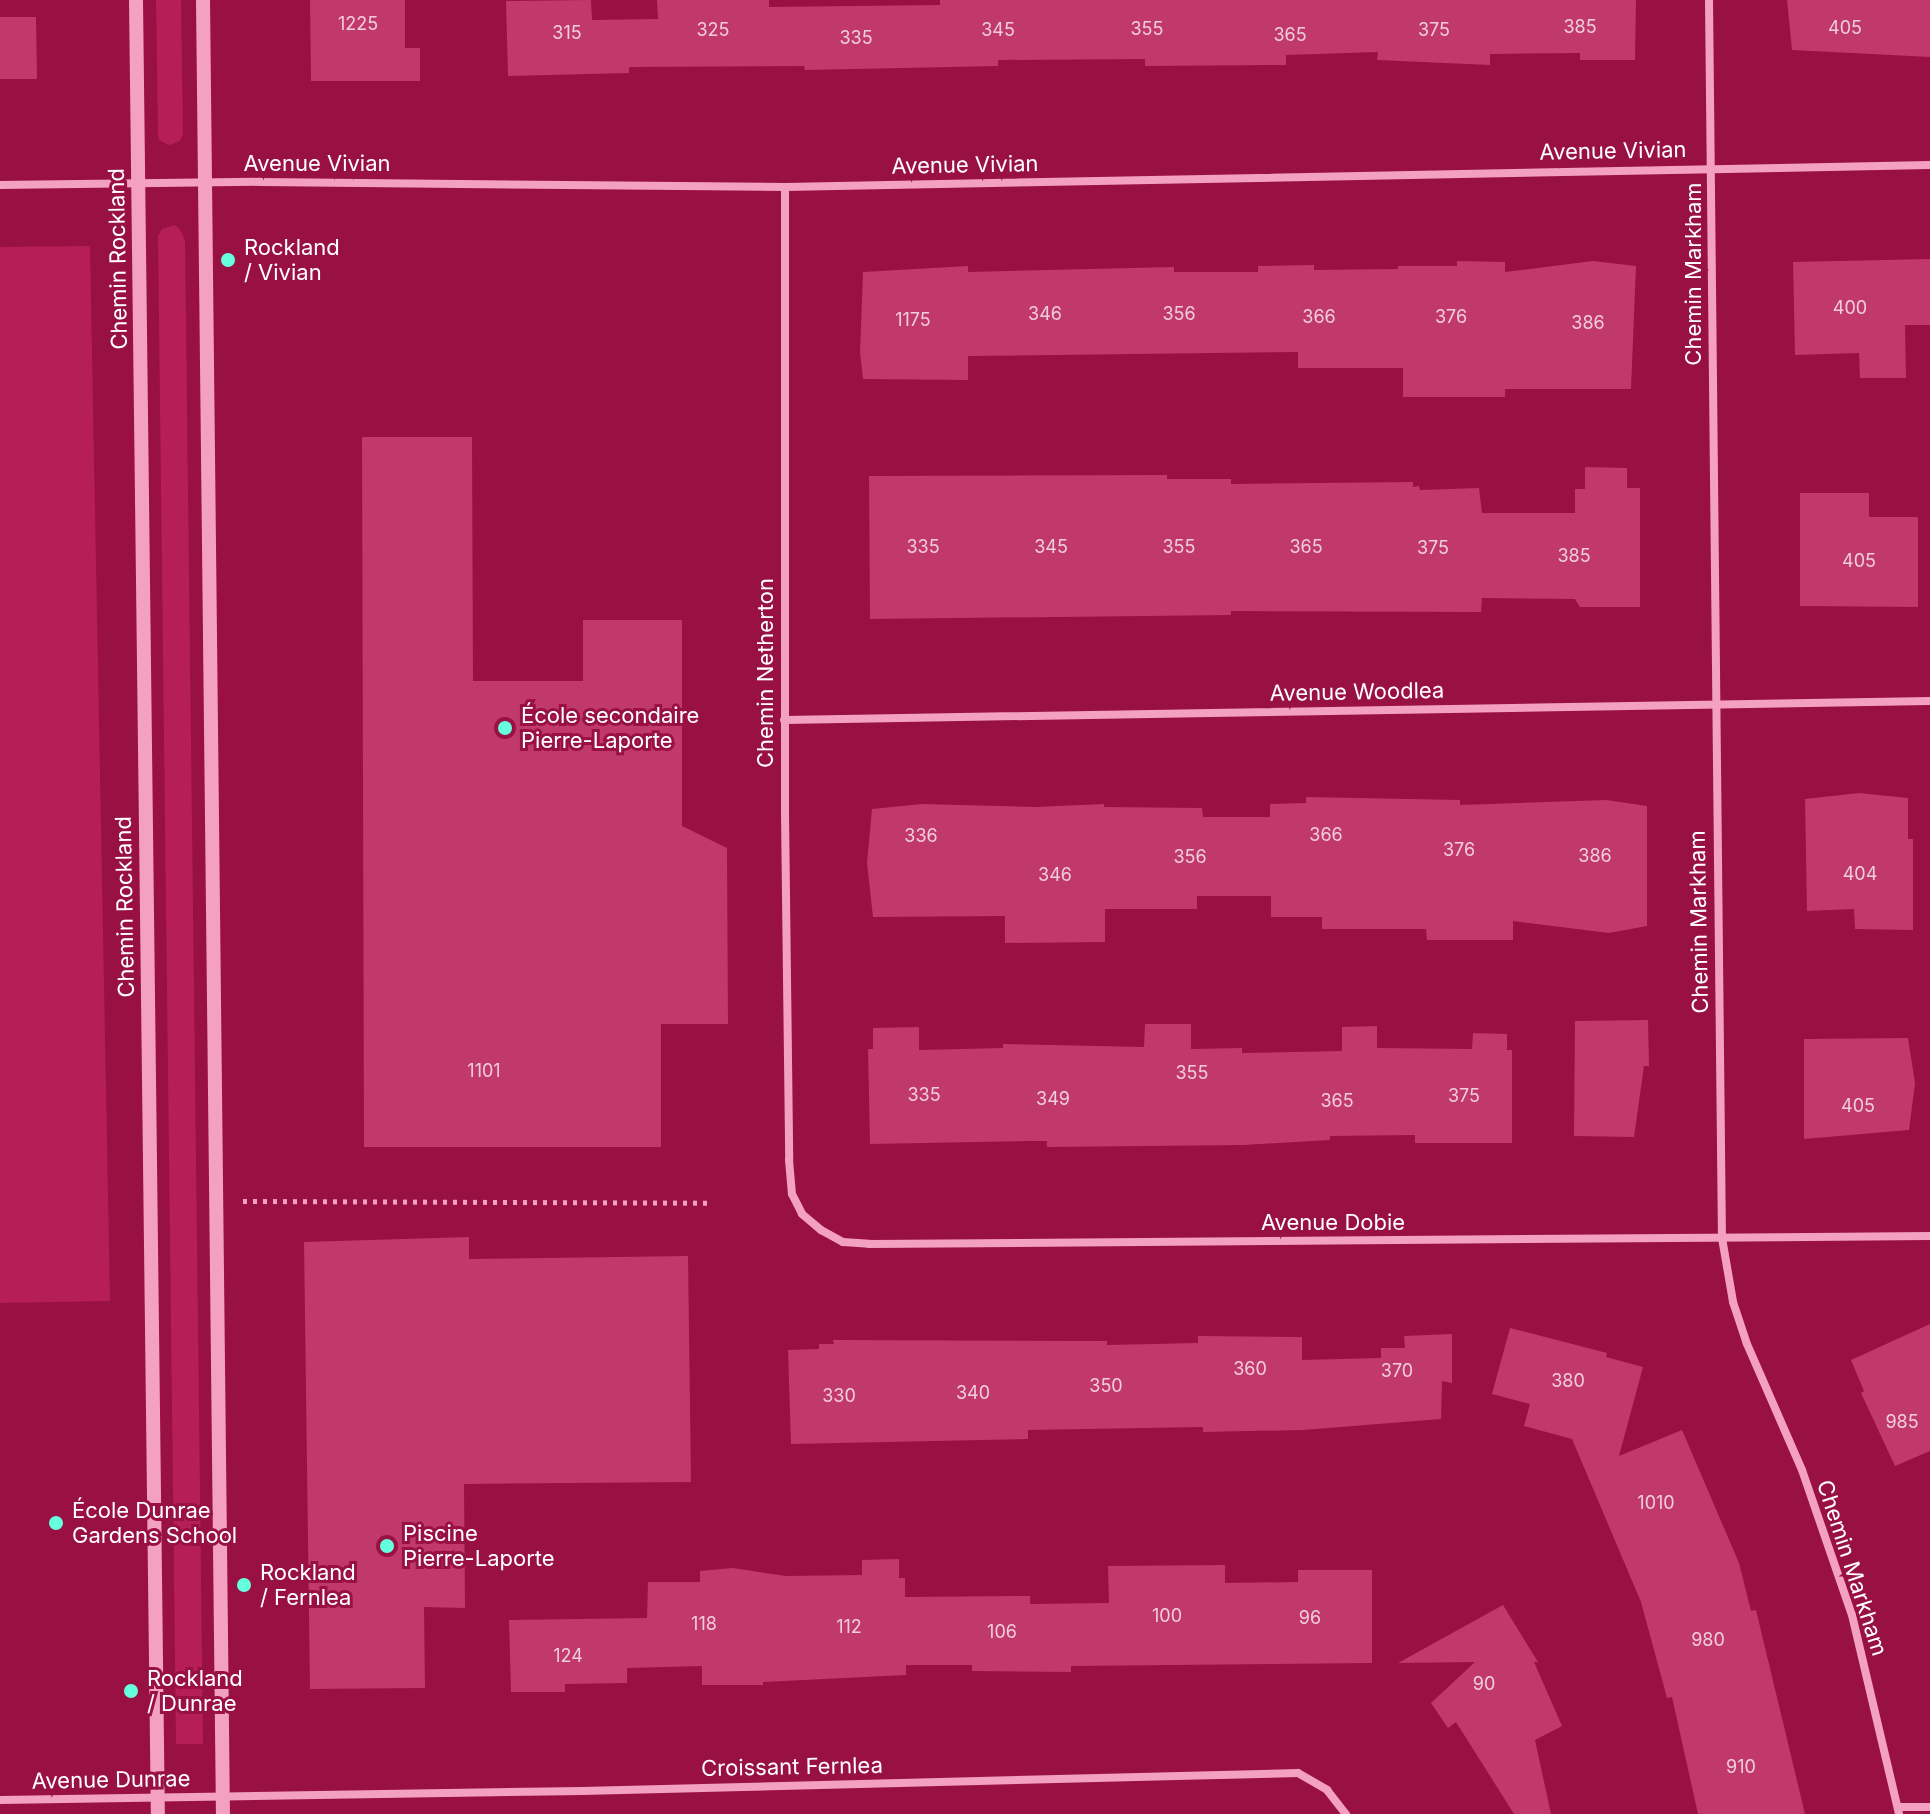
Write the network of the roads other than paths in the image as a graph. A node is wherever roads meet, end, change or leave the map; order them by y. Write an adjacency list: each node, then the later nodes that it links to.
1 (136, 0): 7 (street, Chemin Rockland)
2 (203, 0): 6 (street)
3 (1709, 0): 5 (street, Chemin Markham)
4 (1930, 165): 5 (street, Avenue Vivian)
5 (1711, 167): 9 (street, Avenue Vivian); 11 (street, Chemin Markham)
6 (205, 183): 7 (street, Avenue Vivian); 9 (street, Avenue Vivian); 16 (street)
7 (139, 184): 8 (street, Avenue Vivian); 17 (street, Chemin Rockland)
8 (0, 185)
9 (785, 187): 12 (street, Chemin Netherton)
10 (1930, 701): 11 (street, Avenue Woodlea)
11 (1715, 703): 12 (street, Avenue Woodlea); 15 (street, Chemin Markham)
12 (784, 720): 13 (street, Chemin Netherton)
13 (789, 1160): 15 (street, Avenue Dobie)
14 (1930, 1236): 15 (street, Avenue Dobie)
15 (1722, 1238): 20 (street, Chemin Markham)
16 (223, 1795): 17 (street, Avenue Dunrae); 22 (street); 23 (street, Croissant Fernlea)
17 (158, 1797): 18 (street, Avenue Dunrae); 21 (street, Chemin Rockland)
18 (0, 1800)
19 (1930, 1807): 20 (street)
20 (1899, 1811)
21 (158, 1814)
22 (223, 1814)
23 (1346, 1814)

